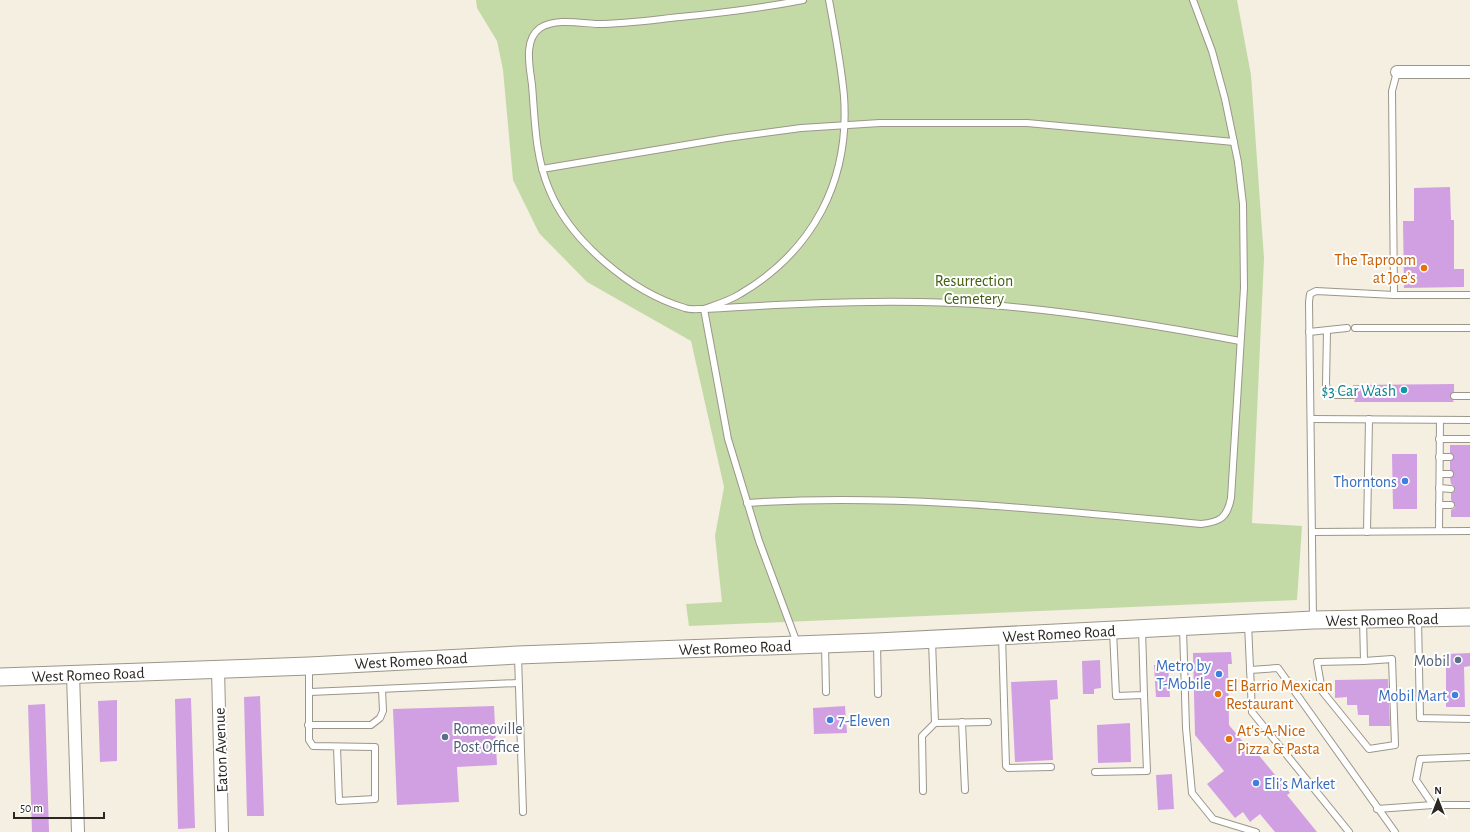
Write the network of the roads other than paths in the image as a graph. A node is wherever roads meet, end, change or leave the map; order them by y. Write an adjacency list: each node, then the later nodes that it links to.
1 (803, 0): 8 (lane)
2 (830, 0): 6 (lane)
3 (1193, 0): 7 (lane)
4 (1398, 72): 5 (street); 9 (lane)
5 (1470, 72)
6 (844, 125): 7 (lane); 8 (lane); 11 (lane)
7 (1234, 142): 17 (lane)
8 (542, 169): 11 (lane)
9 (1394, 295): 10 (lane); 16 (lane)
10 (1470, 295)
11 (704, 309): 17 (lane); 33 (lane)
12 (1347, 328): 15 (lane)
13 (1356, 328): 14 (lane)
14 (1470, 328)
15 (1327, 331): 16 (lane); 18 (lane)
16 (1309, 332): 21 (lane)
17 (1240, 341): 33 (lane)
18 (1354, 395)
19 (1454, 396): 20 (lane)
20 (1470, 396)
21 (1311, 419): 22 (lane); 38 (lane)
22 (1369, 419): 23 (lane); 39 (lane)
23 (1440, 420): 24 (lane); 25 (lane)
24 (1470, 420)
25 (1439, 439): 26 (lane); 27 (lane)
26 (1470, 439)
27 (1439, 457): 28 (lane); 29 (lane)
28 (1450, 457)
29 (1440, 474): 30 (lane); 31 (lane)
30 (1450, 474)
31 (1439, 488): 32 (lane); 34 (lane)
32 (1451, 489)
33 (747, 503): 51 (lane)
34 (1439, 505): 35 (lane); 36 (lane)
35 (1451, 505)
36 (1439, 530): 37 (lane); 39 (lane)
37 (1470, 531)
38 (1312, 532): 39 (lane); 43 (lane)
39 (1367, 532)
40 (1470, 617): 41 (main road, West Romeo Road)
41 (1418, 618): 42 (main road, West Romeo Road); 66 (lane)
42 (1363, 619): 43 (main road, West Romeo Road); 54 (lane)
43 (1313, 620): 44 (main road, West Romeo Road)
44 (1248, 624): 45 (main road, West Romeo Road); 57 (lane)
45 (1183, 627): 46 (main road, West Romeo Road); 83 (lane)
46 (1142, 629): 47 (main road, West Romeo Road); 65 (lane)
47 (1113, 630): 48 (main road, West Romeo Road); 65 (lane)
48 (1002, 636): 49 (main road, West Romeo Road); 73 (lane)
49 (932, 639): 50 (main road, West Romeo Road); 69 (lane)
50 (877, 642): 52 (main road, West Romeo Road); 64 (lane)
51 (798, 644): 52 (main road, West Romeo Road); 53 (main road, West Romeo Road)
52 (824, 644): 63 (lane)
53 (518, 655): 55 (main road, West Romeo Road); 60 (lane)
54 (1364, 661): 54 (lane)
55 (309, 666): 56 (main road, West Romeo Road); 62 (lane)
56 (218, 669): 58 (main road, West Romeo Road); 82 (street, Eaton Avenue)
57 (1250, 670): 79 (lane); 84 (lane)
58 (73, 674): 59 (main road, West Romeo Road); 81 (street)
59 (0, 677)
60 (518, 683): 61 (lane); 80 (lane)
61 (382, 689): 62 (lane); 70 (lane)
62 (310, 692): 70 (lane)
63 (826, 692)
64 (878, 694)
65 (1144, 695): 74 (lane)
66 (1470, 719)
67 (962, 722): 68 (lane); 69 (lane); 75 (lane)
68 (988, 722)
69 (935, 723): 76 (lane)
70 (308, 725): 71 (lane)
71 (336, 747): 71 (lane)
72 (1470, 757): 77 (lane)
73 (1051, 766)
74 (1095, 772)
75 (965, 790)
76 (923, 791)
77 (1433, 805): 78 (lane); 79 (lane)
78 (1470, 805)
79 (1377, 809): 85 (lane)
80 (524, 812)
81 (78, 832)
82 (222, 832)
83 (1256, 832)
84 (1348, 832)
85 (1395, 832)

